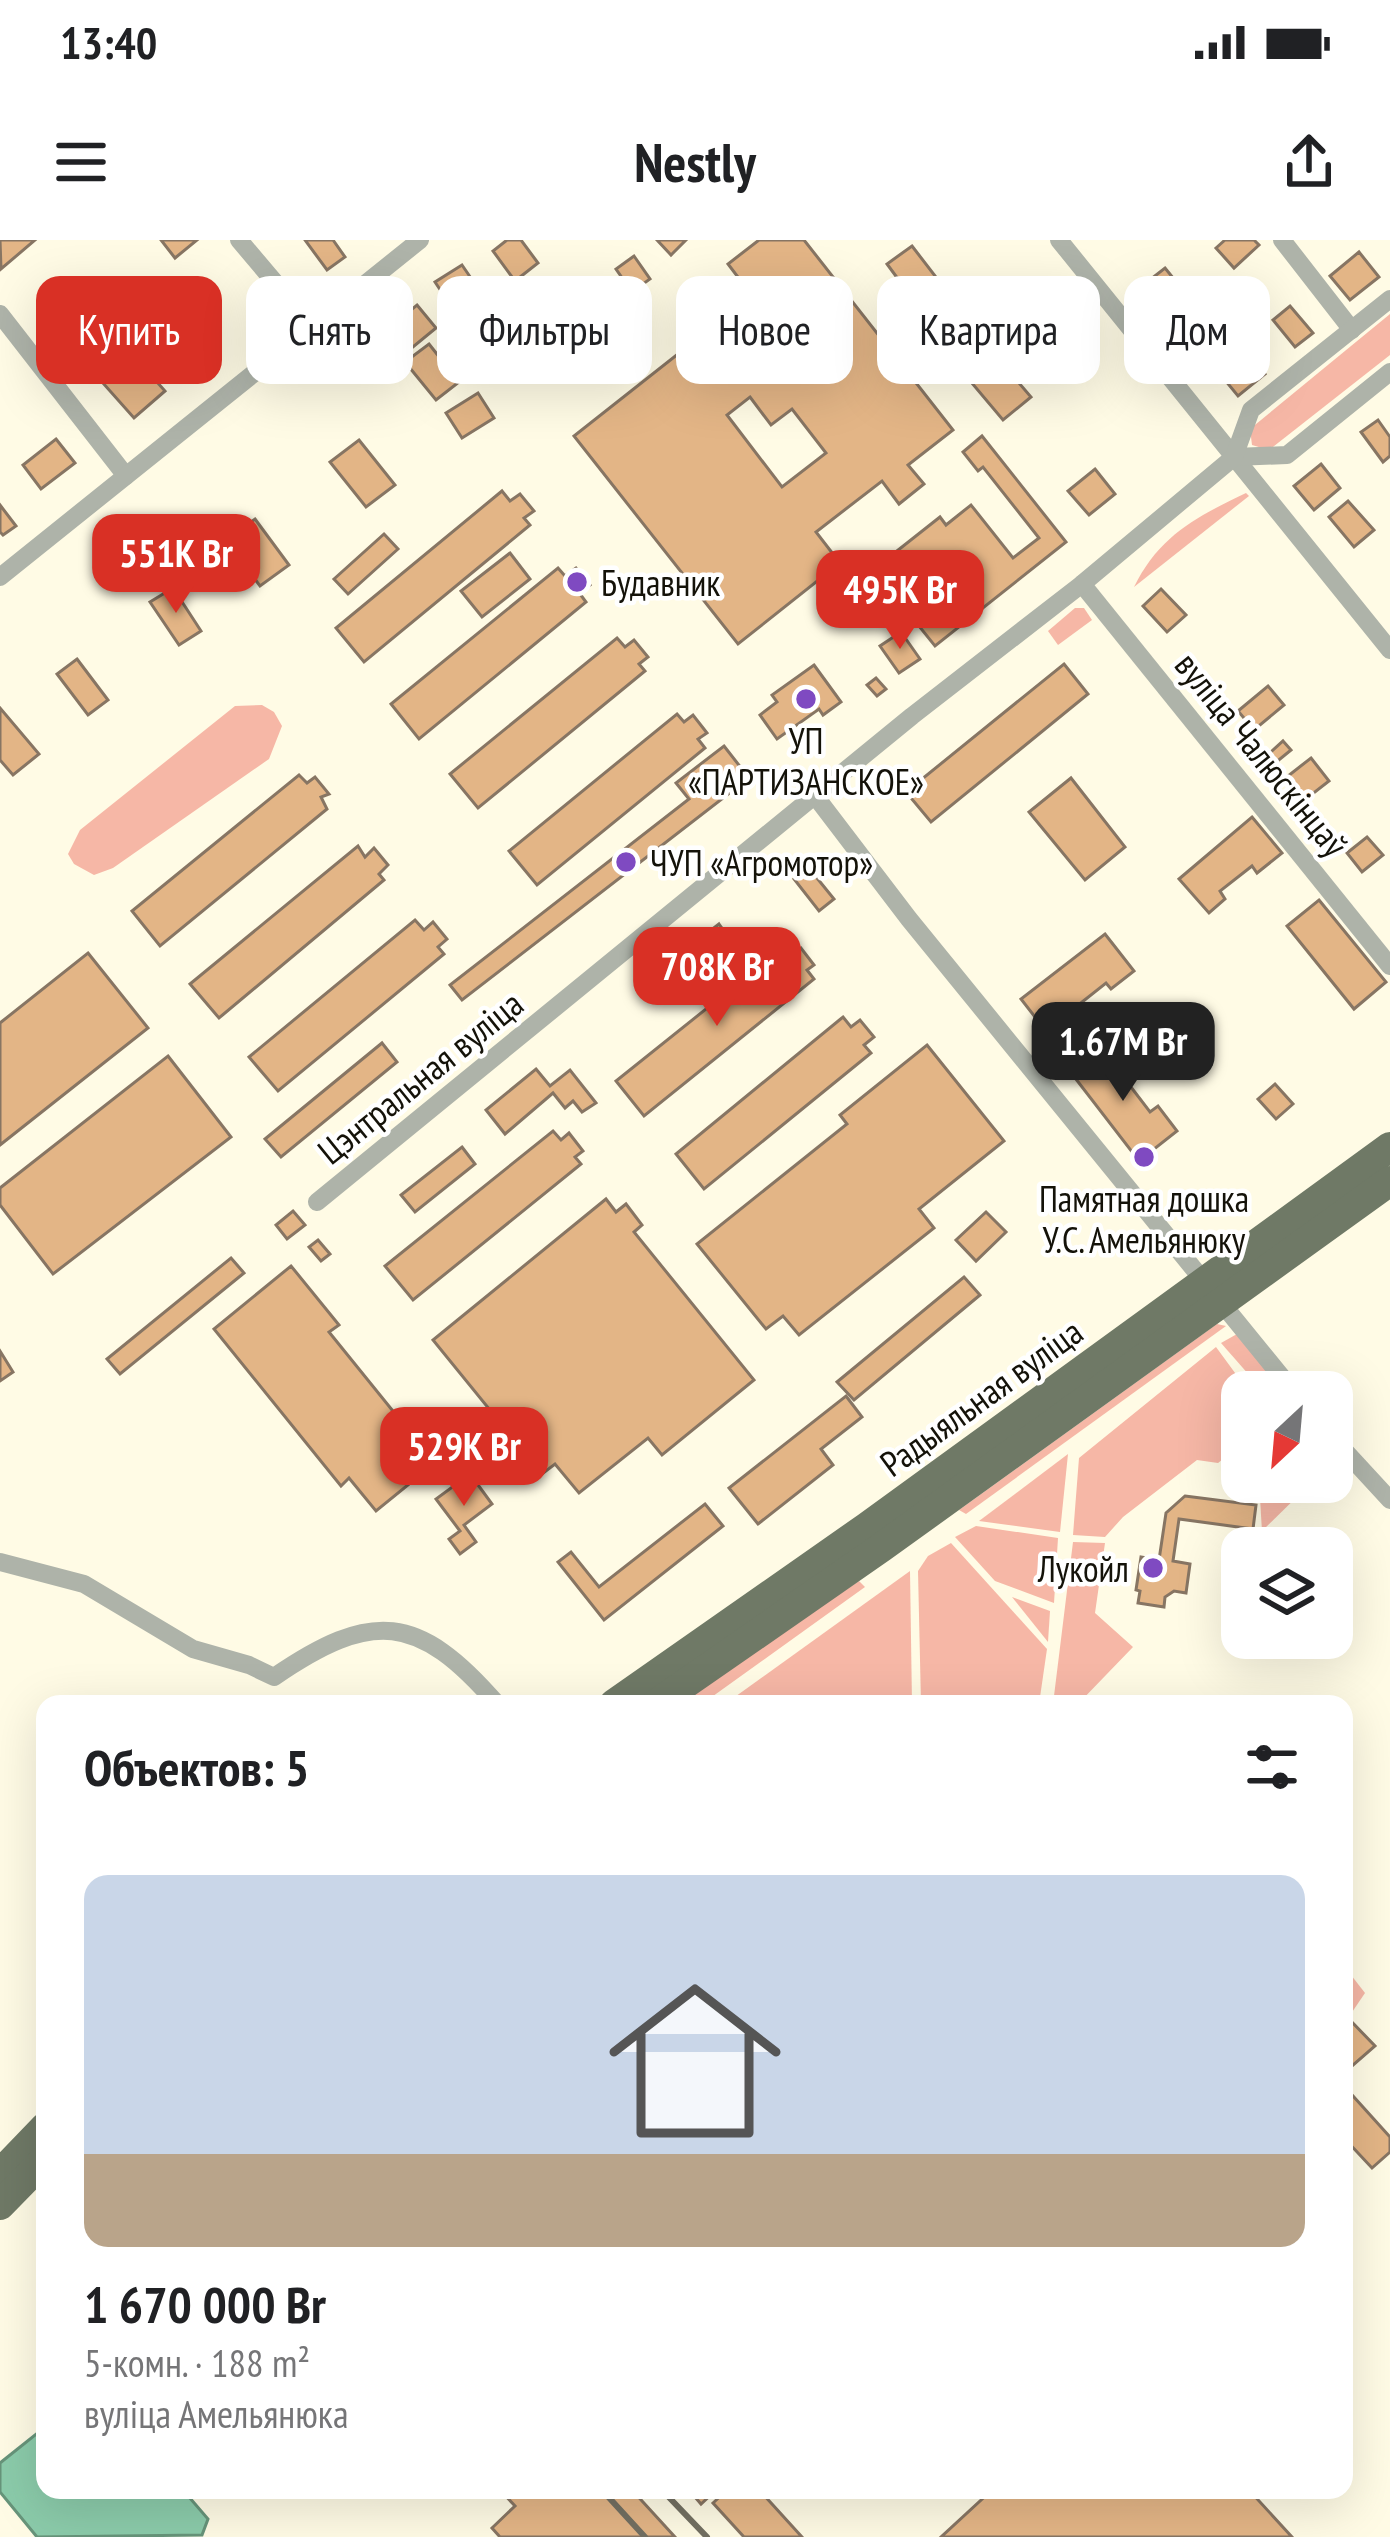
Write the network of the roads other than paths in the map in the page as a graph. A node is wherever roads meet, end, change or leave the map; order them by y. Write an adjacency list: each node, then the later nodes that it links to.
1 (239, 240): 5 (street)
2 (420, 240): 6 (street)
3 (1059, 240): 12 (street)
4 (1282, 240): 9 (street)
5 (269, 276)
6 (374, 276)
7 (1390, 299): 9 (street, Цэнтральная вуліца)
8 (0, 314): 13 (street)
9 (1352, 330): 12 (street, Цэнтральная вуліца)
10 (1390, 372): 12 (street)
11 (246, 378): 13 (street)
12 (1234, 457): 15 (street, Цэнтральная вуліца); 16 (street)
13 (126, 476): 14 (street)
14 (0, 577)
15 (1082, 584): 17 (street, Цэнтральная вуліца); 18 (street, вуліца Чалюскінцаў)
16 (1390, 650)
17 (816, 797): 21 (street, Цэнтральная вуліца); 22 (street)
18 (1390, 966)
19 (1390, 1148): 22 (main road, Радыяльная вуліца)
20 (1390, 1181): 22 (main road, Радыяльная вуліца)
21 (317, 1202)
22 (1215, 1292): 23 (street); 28 (main road, Радыяльная вуліца); 29 (main road, Радыяльная вуліца)
23 (1277, 1371)
24 (1353, 1460): 25 (street)
25 (1390, 1500)
26 (0, 1562): 27 (street)
27 (489, 1695)
28 (627, 1695)
29 (668, 1695)
30 (36, 2136): 32 (main road)
31 (36, 2168): 33 (main road)
32 (0, 2174)
33 (0, 2205)

